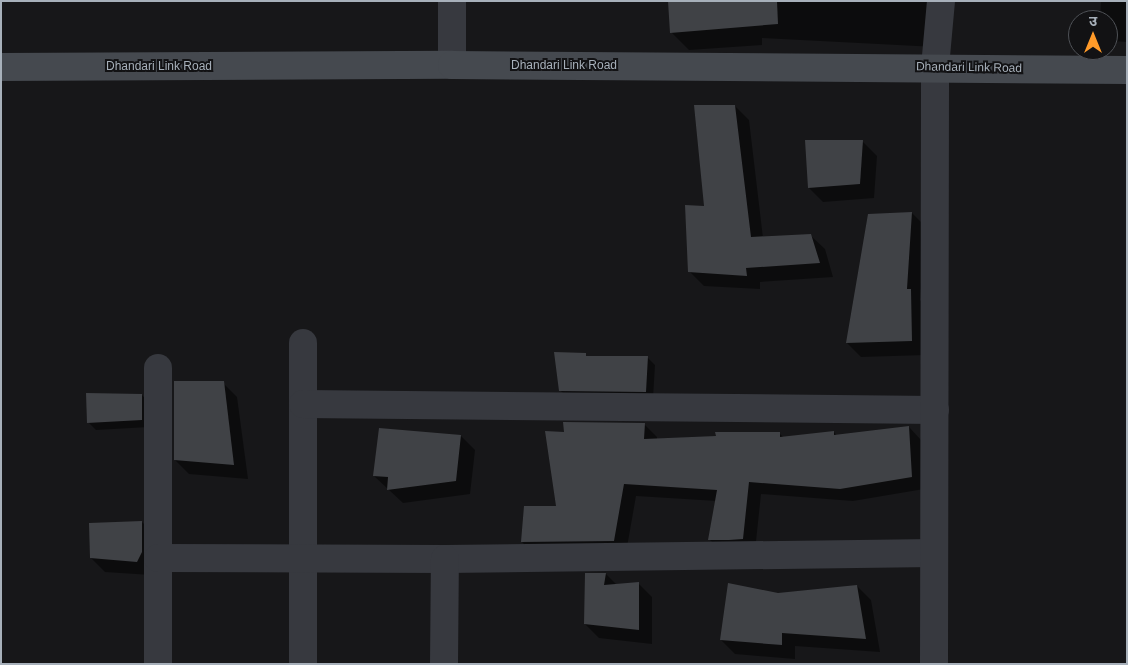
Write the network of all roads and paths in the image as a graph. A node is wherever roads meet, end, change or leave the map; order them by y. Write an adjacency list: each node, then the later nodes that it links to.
1 (452, 1): 3 (street)
2 (941, 1): 4 (street)
3 (452, 65): 4 (street, Dhandari Link Road); 5 (street, Dhandari Link Road)
4 (935, 67): 6 (street, Dhandari Link Road); 10 (street)
5 (1, 68)
6 (1127, 70)
7 (304, 343): 9 (street)
8 (158, 368): 12 (street)
9 (304, 404): 10 (street); 13 (street)
10 (935, 410): 11 (street)
11 (934, 553): 14 (street); 18 (street)
12 (158, 558): 13 (street); 15 (street)
13 (304, 559): 14 (street); 16 (street)
14 (445, 559): 17 (street)
15 (158, 664)
16 (304, 664)
17 (444, 664)
18 (934, 664)

